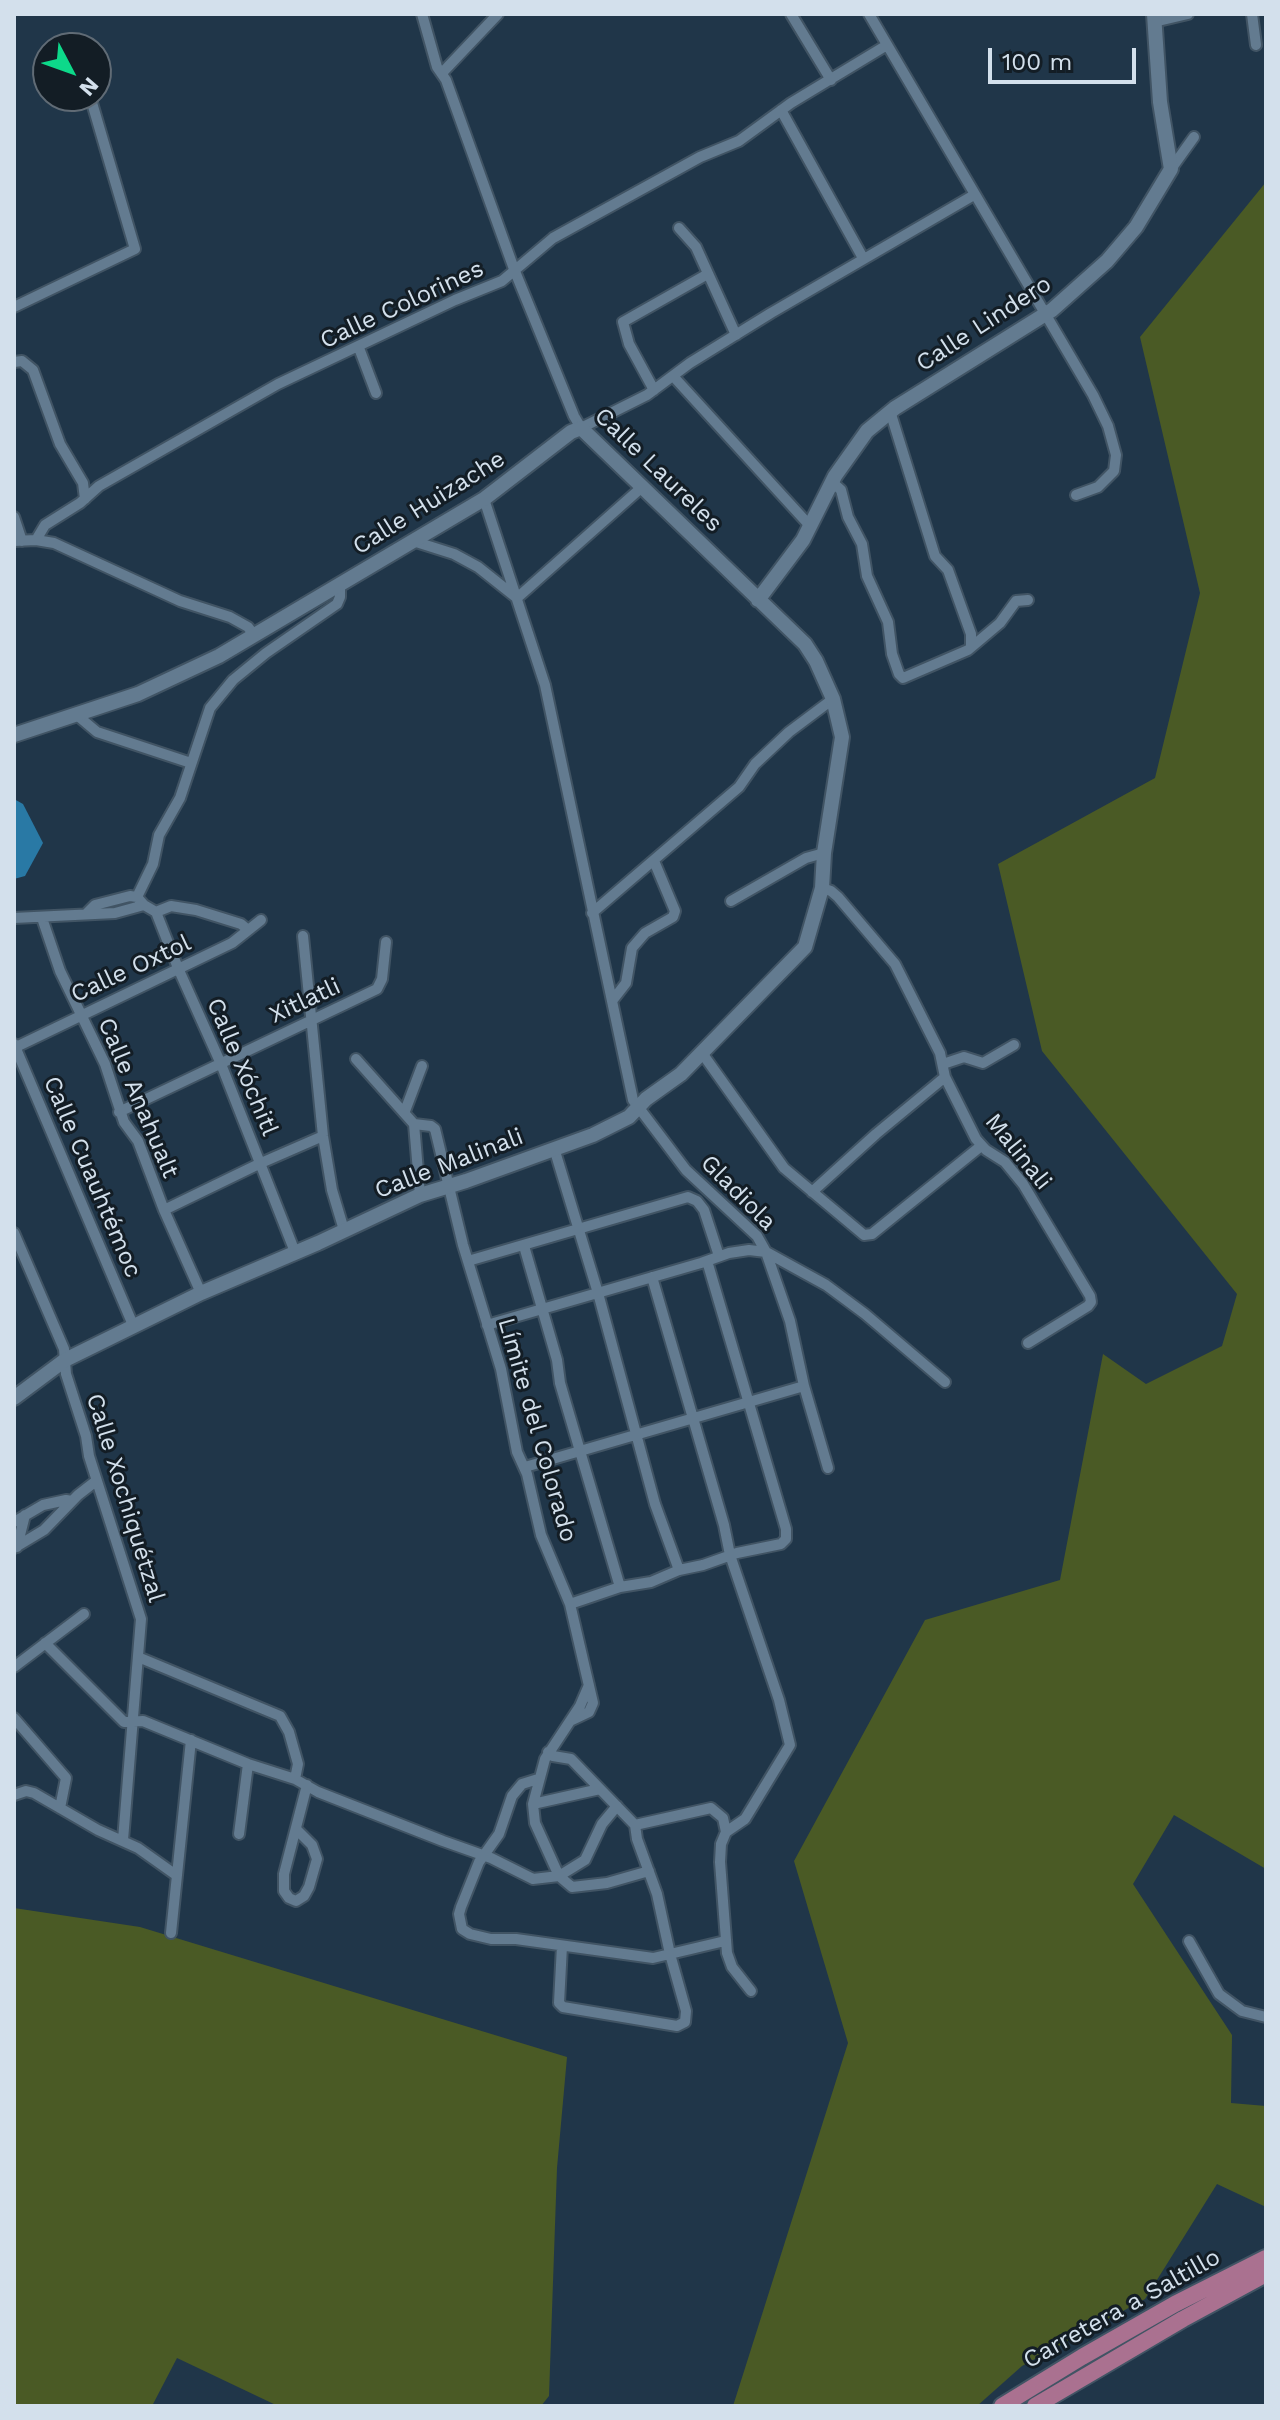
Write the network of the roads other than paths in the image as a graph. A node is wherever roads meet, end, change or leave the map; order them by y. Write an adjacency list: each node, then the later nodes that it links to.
1 (422, 14): 10 (street, Calle Laureles)
2 (498, 14): 10 (street)
3 (791, 14): 11 (street)
4 (869, 14): 8 (street)
5 (1188, 14): 7 (street)
6 (1252, 14): 9 (street)
7 (1154, 18): 15 (street)
8 (887, 45): 11 (street, Calle Colorines); 16 (street)
9 (1256, 45)
10 (442, 73): 19 (street, Calle Laureles)
11 (831, 80): 12 (street, Calle Colorines)
12 (781, 110): 18 (street); 19 (street, Calle Colorines)
13 (95, 112): 21 (street)
14 (1194, 137): 15 (street)
15 (1171, 169): 22 (street, Calle Lindero)
16 (974, 195): 18 (street, Calle Huizache); 22 (street)
17 (679, 228): 20 (street)
18 (863, 258): 23 (street, Calle Huizache)
19 (514, 269): 24 (street, Calle Colorines); 30 (street, Calle Laureles)
20 (706, 275): 23 (street); 27 (street)
21 (14, 307)
22 (1044, 316): 29 (street, Calle Lindero); 33 (street)
23 (736, 335): 26 (street, Calle Huizache)
24 (359, 348): 28 (street); 34 (street, Calle Colorines)
25 (14, 362): 34 (street)
26 (673, 376): 27 (street, Calle Huizache); 37 (street)
27 (654, 390): 30 (street, Calle Huizache)
28 (376, 393)
29 (890, 411): 31 (street, Calle Lindero); 46 (street)
30 (581, 428): 32 (street, Calle Laureles); 35 (street, Calle Huizache)
31 (832, 482): 37 (street, Calle Lindero); 46 (street)
32 (641, 488): 42 (street); 43 (street, Calle Laureles)
33 (1076, 495)
34 (85, 499): 38 (street, Calle Colorines)
35 (484, 499): 40 (street, Calle Huizache); 42 (street)
36 (14, 517): 39 (street)
37 (811, 527): 43 (street, Calle Lindero)
38 (36, 540): 39 (street); 45 (street)
39 (18, 541)
40 (413, 541): 41 (street, Calle Huizache); 42 (street)
41 (340, 584): 45 (street, Calle Huizache); 50 (street)
42 (517, 598): 57 (street)
43 (758, 600): 47 (street, Calle Laureles)
44 (1028, 600): 46 (street)
45 (254, 635): 48 (street, Calle Huizache)
46 (971, 647)
47 (833, 699): 51 (street, Calle Laureles); 52 (street)
48 (78, 716): 49 (street, Calle Huizache); 50 (street)
49 (14, 735)
50 (191, 763): 54 (street)
51 (824, 853): 53 (street, Calle Laureles); 55 (street)
52 (654, 861): 57 (street); 65 (street)
53 (822, 888): 70 (street, Calle Malinali); 73 (street, Malinali)
54 (141, 901): 56 (street); 59 (street)
55 (731, 901)
56 (156, 912): 61 (street); 64 (street, Calle Xóchitl)
57 (592, 913): 65 (street)
58 (14, 918): 59 (street)
59 (42, 918): 66 (street, Calle Anahualt)
60 (261, 920): 61 (street, Calle Oxtol)
61 (248, 930): 64 (street, Calle Oxtol)
62 (303, 936): 67 (street)
63 (386, 942): 67 (street, Xitlatli)
64 (178, 968): 66 (street, Calle Oxtol); 72 (street, Calle Xóchitl)
65 (612, 1001): 76 (street)
66 (80, 1015): 69 (street, Calle Oxtol); 78 (street, Calle Anahualt)
67 (310, 1020): 72 (street, Xitlatli); 80 (street)
68 (1014, 1045): 73 (street)
69 (14, 1046): 103 (street, Calle Cuauhtémoc)
70 (702, 1053): 76 (street, Calle Malinali); 86 (street)
71 (356, 1059): 77 (street)
72 (221, 1064): 78 (street, Xitlatli); 83 (street, Calle Xóchitl)
73 (943, 1064): 75 (street, Malinali)
74 (422, 1066): 77 (street)
75 (945, 1077): 81 (street, Malinali); 86 (street)
76 (637, 1108): 82 (street, Calle Malinali); 84 (street, Gladiola)
77 (405, 1111): 79 (street)
78 (119, 1112): 89 (street, Calle Anahualt)
79 (414, 1124): 85 (street, Límite del Colorado); 87 (street)
80 (323, 1136): 83 (street); 91 (street)
81 (981, 1146): 86 (street); 105 (street, Malinali)
82 (554, 1148): 85 (street, Calle Malinali); 90 (street)
83 (261, 1163): 89 (street); 94 (street, Calle Xóchitl)
84 (702, 1185): 88 (street); 95 (street, Gladiola)
85 (449, 1186): 87 (street, Calle Malinali); 97 (street, Límite del Colorado)
86 (812, 1192)
87 (420, 1195): 91 (street, Calle Malinali)
88 (693, 1198): 90 (street); 96 (street)
89 (164, 1210): 100 (street, Calle Anahualt)
90 (578, 1229): 93 (street); 101 (street)
91 (344, 1230): 94 (street, Calle Malinali)
92 (14, 1233): 106 (street, Calle Xochiquétzal)
93 (524, 1246): 97 (street); 102 (street)
94 (295, 1252): 100 (street, Calle Malinali)
95 (766, 1252): 96 (street); 107 (street, Gladiola); 108 (street)
96 (719, 1256): 98 (street)
97 (468, 1261): 104 (street, Límite del Colorado)
98 (707, 1261): 99 (street); 110 (street)
99 (652, 1277): 101 (street); 111 (street)
100 (201, 1293): 103 (street, Calle Malinali)
101 (598, 1293): 102 (street); 112 (street)
102 (542, 1309): 104 (street); 113 (street)
103 (133, 1325): 106 (street, Calle Malinali)
104 (487, 1325): 114 (street, Límite del Colorado)
105 (1028, 1343)
106 (65, 1360): 109 (street, Calle Malinali); 116 (street, Calle Xochiquétzal)
107 (945, 1382)
108 (804, 1386): 110 (street); 115 (street)
109 (14, 1398)
110 (749, 1402): 111 (street); 121 (street)
111 (692, 1418): 112 (street); 121 (street)
112 (636, 1434): 113 (street); 122 (street)
113 (581, 1449): 114 (street); 123 (street)
114 (525, 1467): 124 (street, Límite del Colorado)
115 (828, 1468)
116 (96, 1481): 117 (street); 127 (street, Calle Xochiquétzal)
117 (72, 1501): 118 (street); 120 (street)
118 (25, 1515): 119 (street); 120 (street)
119 (14, 1522)
120 (16, 1548)
121 (730, 1555): 122 (street); 144 (street)
122 (679, 1570): 123 (street)
123 (620, 1587): 124 (street)
124 (570, 1604): 132 (street, Límite del Colorado)
125 (84, 1614): 126 (street)
126 (45, 1643): 128 (street); 130 (street)
127 (138, 1657): 130 (street, Calle Xochiquétzal); 134 (street)
128 (14, 1667)
129 (14, 1718): 141 (street)
130 (133, 1722): 131 (street); 146 (street, Calle Xochiquétzal)
131 (191, 1740): 133 (street); 149 (street)
132 (548, 1752): 135 (street); 137 (street)
133 (248, 1764): 134 (street); 145 (street)
134 (295, 1779): 136 (street)
135 (538, 1779): 139 (street); 147 (street)
136 (307, 1785): 143 (street); 147 (street)
137 (600, 1789): 139 (street); 140 (street)
138 (14, 1795): 141 (street)
139 (533, 1804): 150 (street)
140 (617, 1806): 142 (street); 150 (street)
141 (60, 1808): 146 (street)
142 (635, 1825): 144 (street); 148 (street)
143 (297, 1830): 143 (street)
144 (726, 1832): 152 (street)
145 (239, 1834)
146 (123, 1840): 149 (street)
147 (483, 1855): 150 (street); 154 (street)
148 (649, 1871): 150 (street); 155 (street)
149 (176, 1875): 151 (street)
150 (559, 1876)
151 (171, 1933)
152 (725, 1941): 155 (street); 156 (street)
153 (1189, 1941): 157 (street)
154 (562, 1946): 155 (street); 155 (street)
155 (670, 1954)
156 (751, 1991)
157 (1266, 2017)
158 (1266, 2258): 160 (main road, Carretera a Saltillo)
159 (1266, 2274): 161 (main road, Carretera a Saltillo)
160 (1002, 2406)
161 (1035, 2406)

